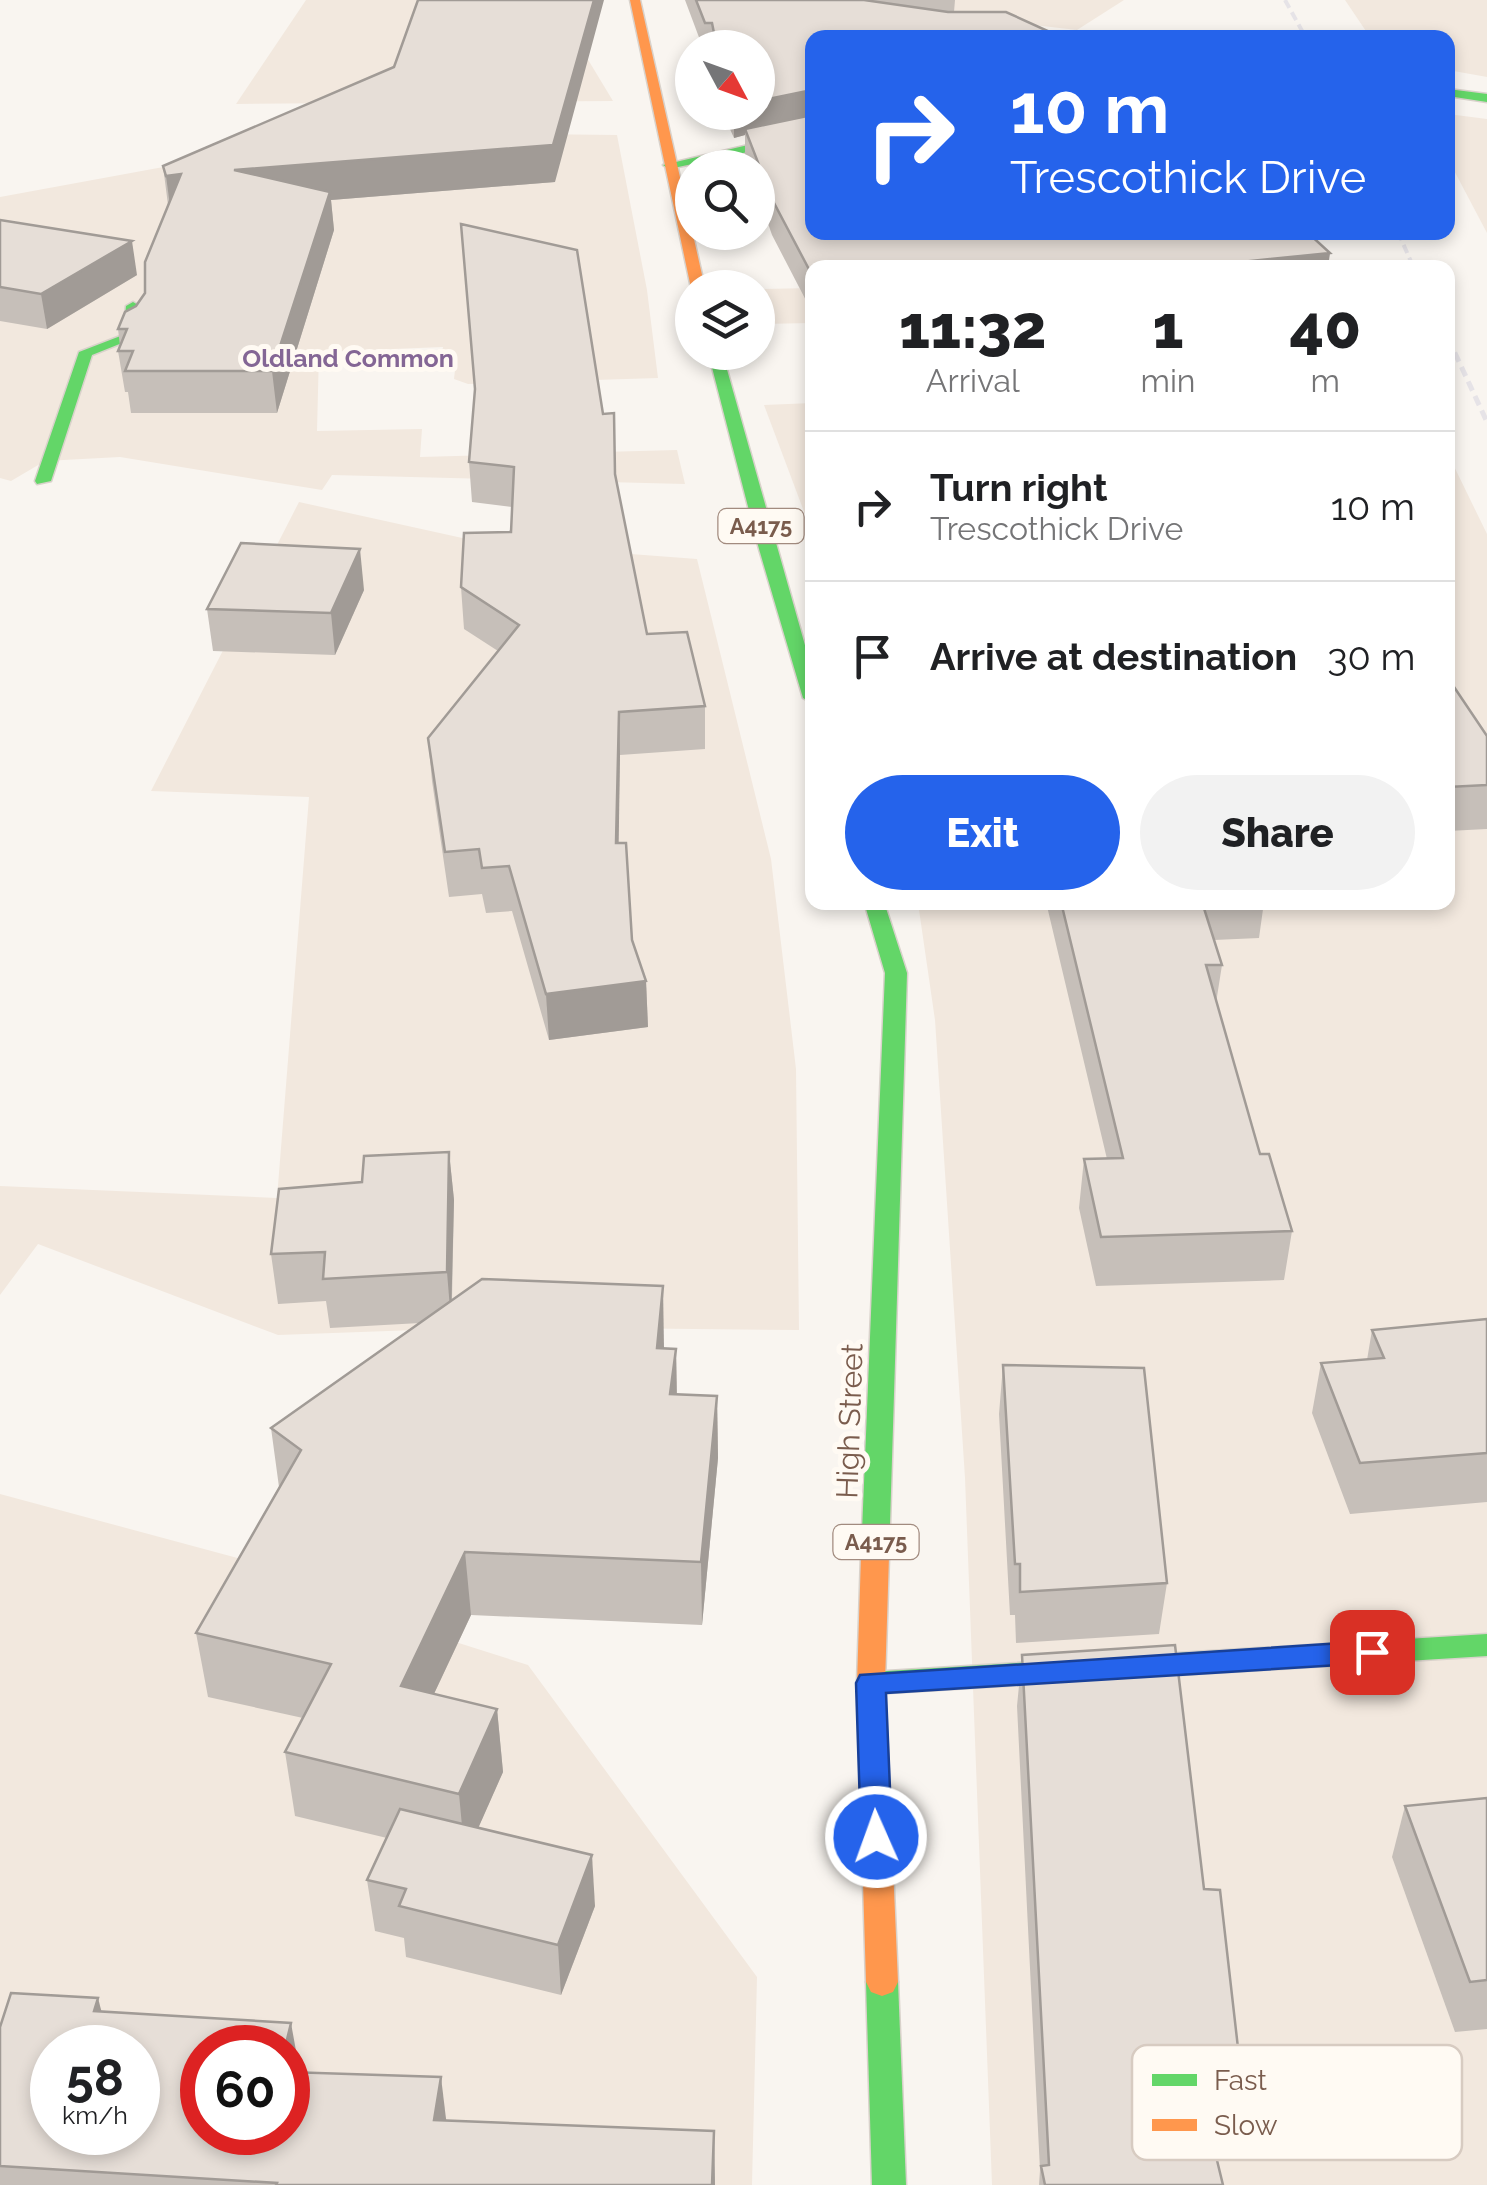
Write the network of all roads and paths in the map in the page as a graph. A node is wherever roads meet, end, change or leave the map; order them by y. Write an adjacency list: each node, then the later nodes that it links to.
1 (647, 0): 2 (main road)
2 (636, 1): 6 (main road)
3 (1455, 94): 4 (main road)
4 (1487, 98)
5 (805, 135): 6 (main road)
6 (669, 164): 7 (main road)
7 (694, 270)
8 (133, 306): 10 (main road)
9 (720, 370): 11 (main road, A4175)
10 (43, 481)
11 (805, 675)
12 (876, 910): 14 (main road, High Street / A4175)
13 (1487, 1645): 14 (main road)
14 (871, 1683): 15 (main road, High Street / A4175)
15 (889, 2185)

